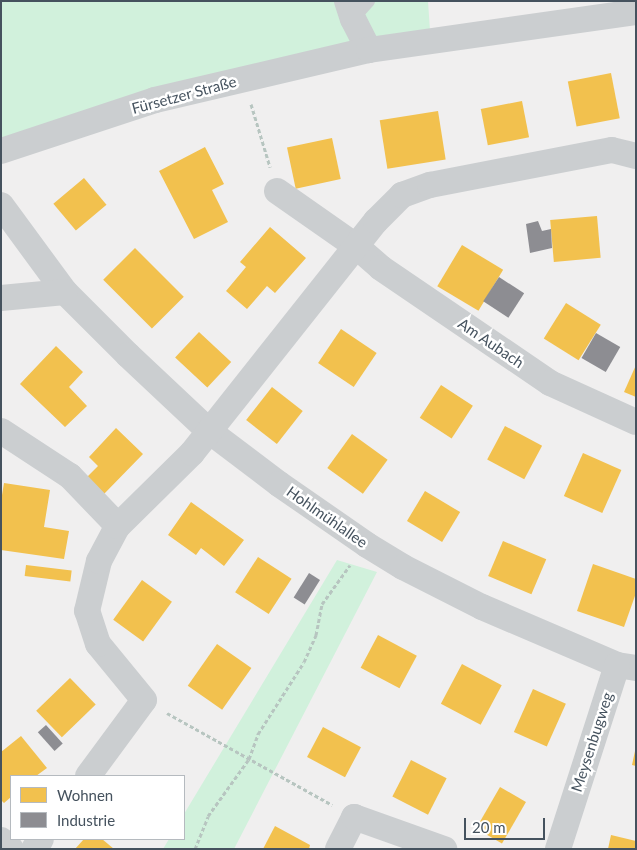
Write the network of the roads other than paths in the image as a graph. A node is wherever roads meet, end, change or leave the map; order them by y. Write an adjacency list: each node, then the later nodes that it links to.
1 (356, 7): 3 (street)
2 (636, 12): 3 (street, Fürsetzer Straße)
3 (369, 50): 4 (street, Fürsetzer Straße)
4 (1, 151)
5 (636, 156): 8 (street)
6 (277, 191): 8 (street, Am Aubach)
7 (1, 205): 9 (street, Hohlmühlallee)
8 (357, 248): 11 (street, Am Aubach); 13 (street)
9 (65, 292): 10 (street); 13 (street, Hohlmühlallee)
10 (1, 298)
11 (636, 422)
12 (1, 431): 14 (street)
13 (209, 431): 14 (street); 15 (street, Hohlmühlallee)
14 (118, 526): 16 (street)
15 (626, 666): 21 (street, Meysenbugweg)
16 (89, 775)
17 (1, 840): 18 (street)
18 (11, 849)
19 (338, 849): 20 (street)
20 (444, 849)
21 (558, 849)

